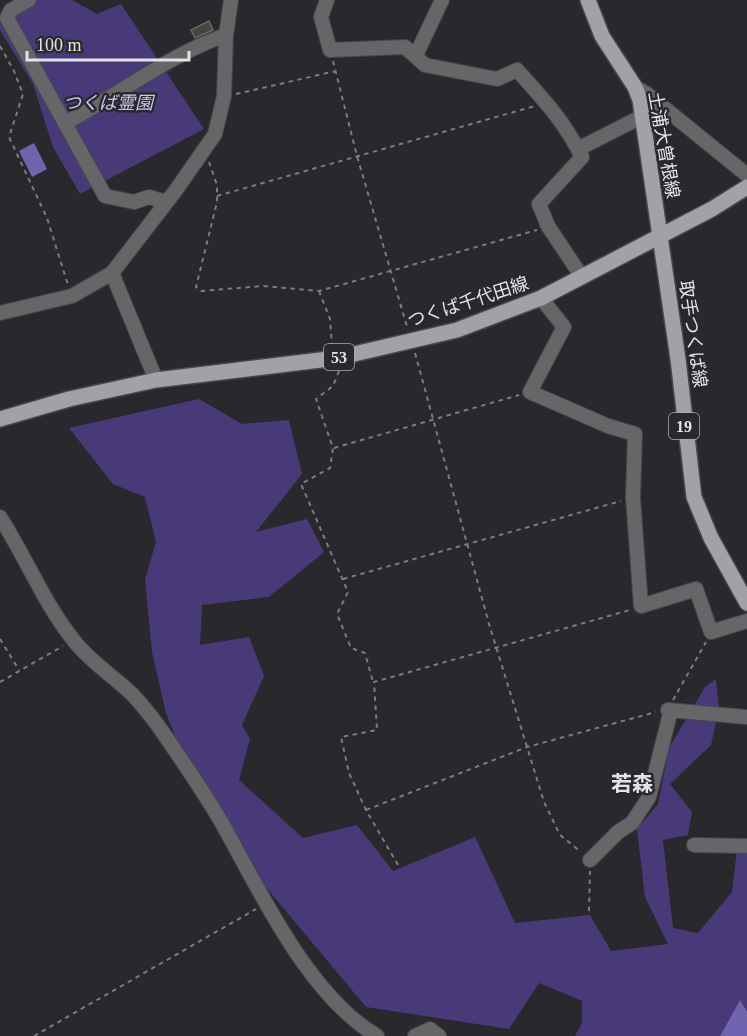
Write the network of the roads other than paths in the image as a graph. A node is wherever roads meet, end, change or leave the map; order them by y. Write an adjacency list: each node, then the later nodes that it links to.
1 (29, 0): 10 (street)
2 (231, 0): 6 (street)
3 (327, 0): 7 (street)
4 (442, 0): 7 (street)
5 (588, 0): 8 (main road, 土浦大曽根線)
6 (226, 35): 10 (street); 14 (street)
7 (416, 55): 11 (street)
8 (635, 87): 9 (main road, 土浦大曽根線); 12 (street)
9 (644, 116): 11 (street); 15 (main road, 土浦大曽根線)
10 (64, 123): 14 (street)
11 (578, 149): 17 (street)
12 (747, 176)
13 (747, 187): 15 (main road, つくば千代田線 / 53)
14 (166, 202): 16 (street)
15 (659, 237): 17 (main road, つくば千代田線 / 53); 23 (main road, 取手つくば線 / 19)
16 (112, 273): 19 (street); 20 (street)
17 (582, 277): 18 (main road, つくば千代田線 / 53)
18 (541, 298): 20 (main road, つくば千代田線 / 53); 24 (street)
19 (0, 313)
20 (156, 380): 21 (main road, つくば千代田線 / 53)
21 (0, 419)
22 (0, 517): 29 (street)
23 (747, 603)
24 (747, 621)
25 (747, 717): 28 (street)
26 (694, 844): 27 (street)
27 (747, 846)
28 (591, 860)
29 (377, 1036)
30 (415, 1036): 31 (street)
31 (439, 1036)

